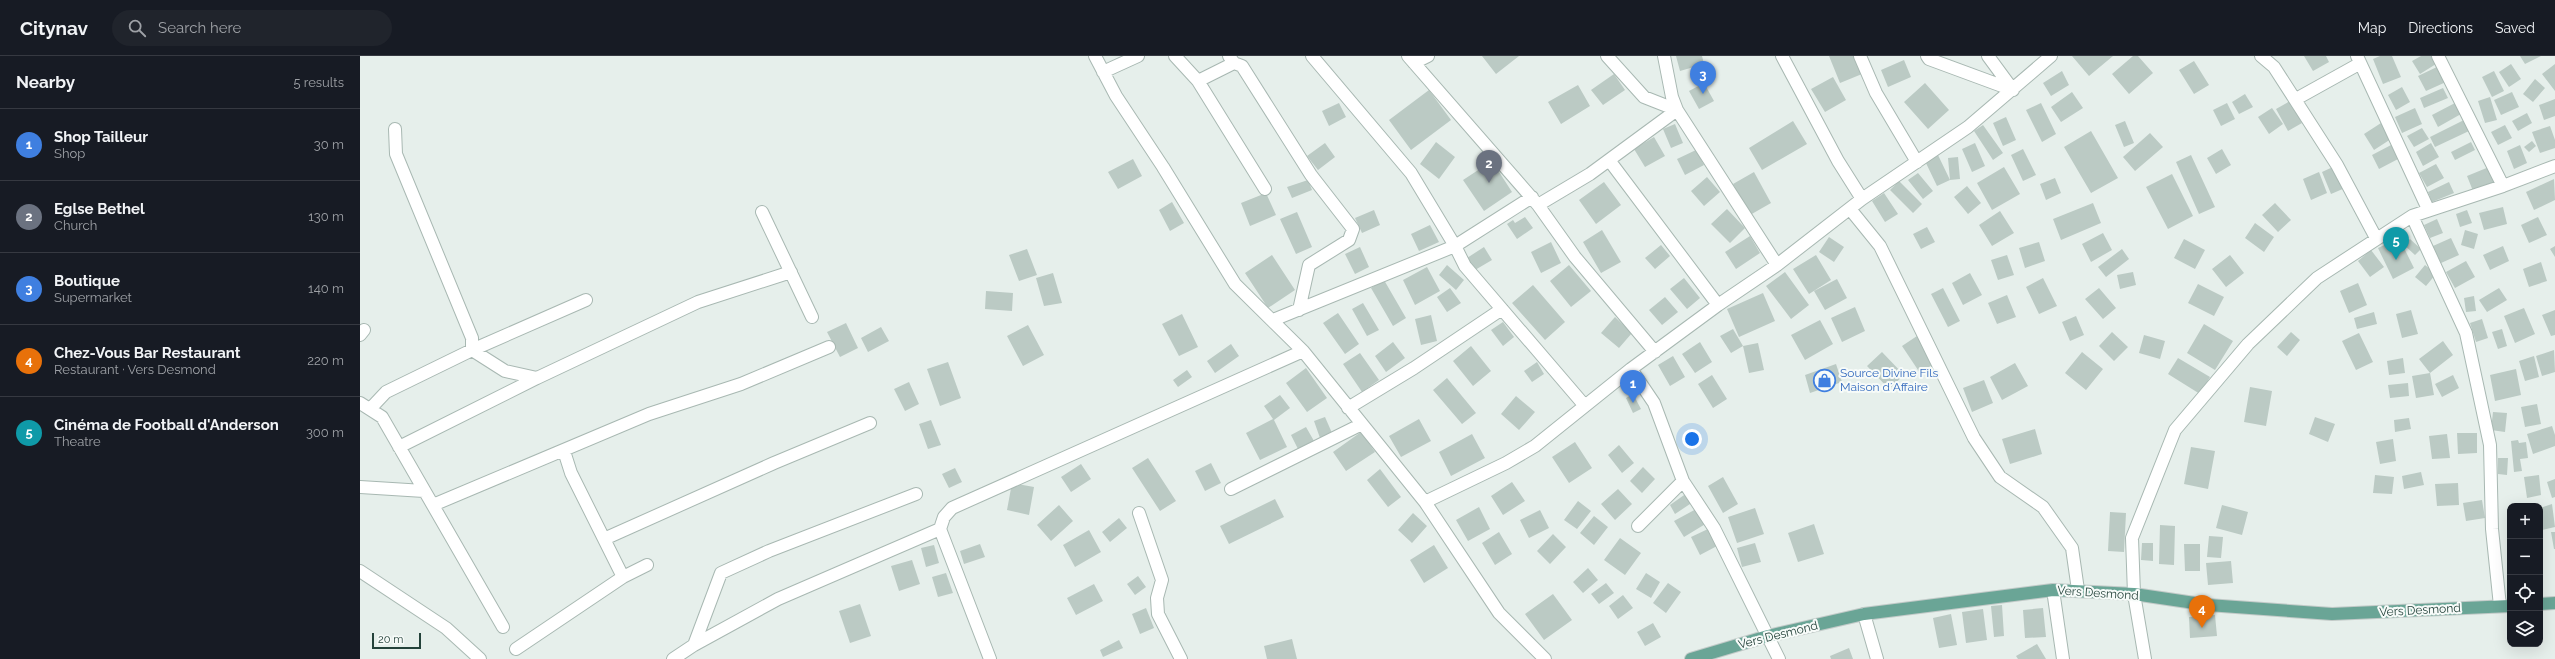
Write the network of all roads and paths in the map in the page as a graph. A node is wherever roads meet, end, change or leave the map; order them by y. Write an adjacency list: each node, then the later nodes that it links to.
1 (1095, 56): 18 (street)
2 (1138, 56): 18 (street)
3 (1175, 56): 19 (street)
4 (1312, 56): 36 (street)
5 (1428, 56): 16 (street)
6 (1607, 56): 22 (street)
7 (1664, 56): 22 (street)
8 (1782, 56): 29 (street)
9 (1860, 56): 25 (street)
10 (1927, 56): 20 (street)
11 (1988, 56): 20 (street)
12 (2051, 56): 20 (street)
13 (2261, 56): 21 (street)
14 (2438, 56): 27 (street)
15 (1232, 60): 19 (street); 42 (street)
16 (1411, 60): 30 (street)
17 (2358, 60): 21 (street); 32 (street)
18 (1103, 72): 44 (street)
19 (1198, 81): 28 (street)
20 (2013, 90): 25 (street)
21 (2296, 99): 35 (street)
22 (1677, 110): 24 (street); 37 (street)
23 (396, 129): 46 (street)
24 (1609, 160): 30 (street); 40 (street)
25 (1917, 162): 29 (street)
26 (2555, 166): 27 (street)
27 (2503, 186): 32 (street)
28 (1266, 189)
29 (1862, 199): 31 (street)
30 (1535, 201): 36 (street); 48 (street)
31 (1850, 209): 37 (street); 73 (street)
32 (2428, 209): 34 (street)
33 (762, 212): 38 (street)
34 (2412, 216): 35 (street); 77 (street)
35 (2376, 238): 74 (street)
36 (1455, 246): 41 (street); 42 (street)
37 (1777, 265): 40 (street)
38 (791, 272): 43 (street); 50 (street)
39 (586, 300): 46 (street)
40 (1718, 305): 48 (street)
41 (1502, 309): 52 (street); 53 (street)
42 (1299, 310): 44 (street)
43 (812, 317)
44 (1273, 320): 47 (street)
45 (828, 347): 57 (street)
46 (472, 350): 50 (street); 51 (street)
47 (1303, 351): 53 (street); 67 (street)
48 (1655, 352): 49 (street)
49 (1631, 369): 52 (street); 58 (street)
50 (537, 378): 56 (street)
51 (365, 406): 56 (street)
52 (1585, 406): 63 (street)
53 (1348, 408): 55 (street)
54 (870, 423): 68 (street)
55 (1362, 424): 60 (street); 63 (street)
56 (399, 447): 61 (street)
57 (564, 451): 64 (street); 68 (street)
58 (1683, 481): 66 (street); 80 (street)
59 (360, 487): 61 (street)
60 (1231, 489)
61 (424, 491): 64 (street)
62 (916, 494): 81 (street)
63 (1426, 502): 87 (street)
64 (433, 505): 79 (street)
65 (1139, 513): 86 (street)
66 (1638, 526)
67 (940, 529): 81 (street); 85 (street)
68 (604, 539): 71 (street)
69 (647, 565): 71 (street)
70 (360, 571): 83 (street)
71 (624, 577): 82 (street)
72 (2054, 590): 73 (main road, Vers Desmond); 78 (main road, Vers Desmond); 91 (street)
73 (2078, 590): 74 (main road, Vers Desmond)
74 (2134, 594): 77 (main road, Vers Desmond); 92 (street)
75 (2555, 603): 76 (main road)
76 (2543, 604)
77 (2505, 606)
78 (1864, 614): 80 (main road, Vers Desmond); 90 (street)
79 (503, 627)
80 (1768, 636): 88 (main road, Vers Desmond); 89 (street)
81 (694, 645): 84 (street)
82 (516, 649)
83 (480, 659)
84 (673, 659)
85 (990, 659)
86 (1181, 659)
87 (1545, 659)
88 (1692, 659)
89 (1779, 659)
90 (1877, 659)
91 (2063, 659)
92 (2145, 659)

